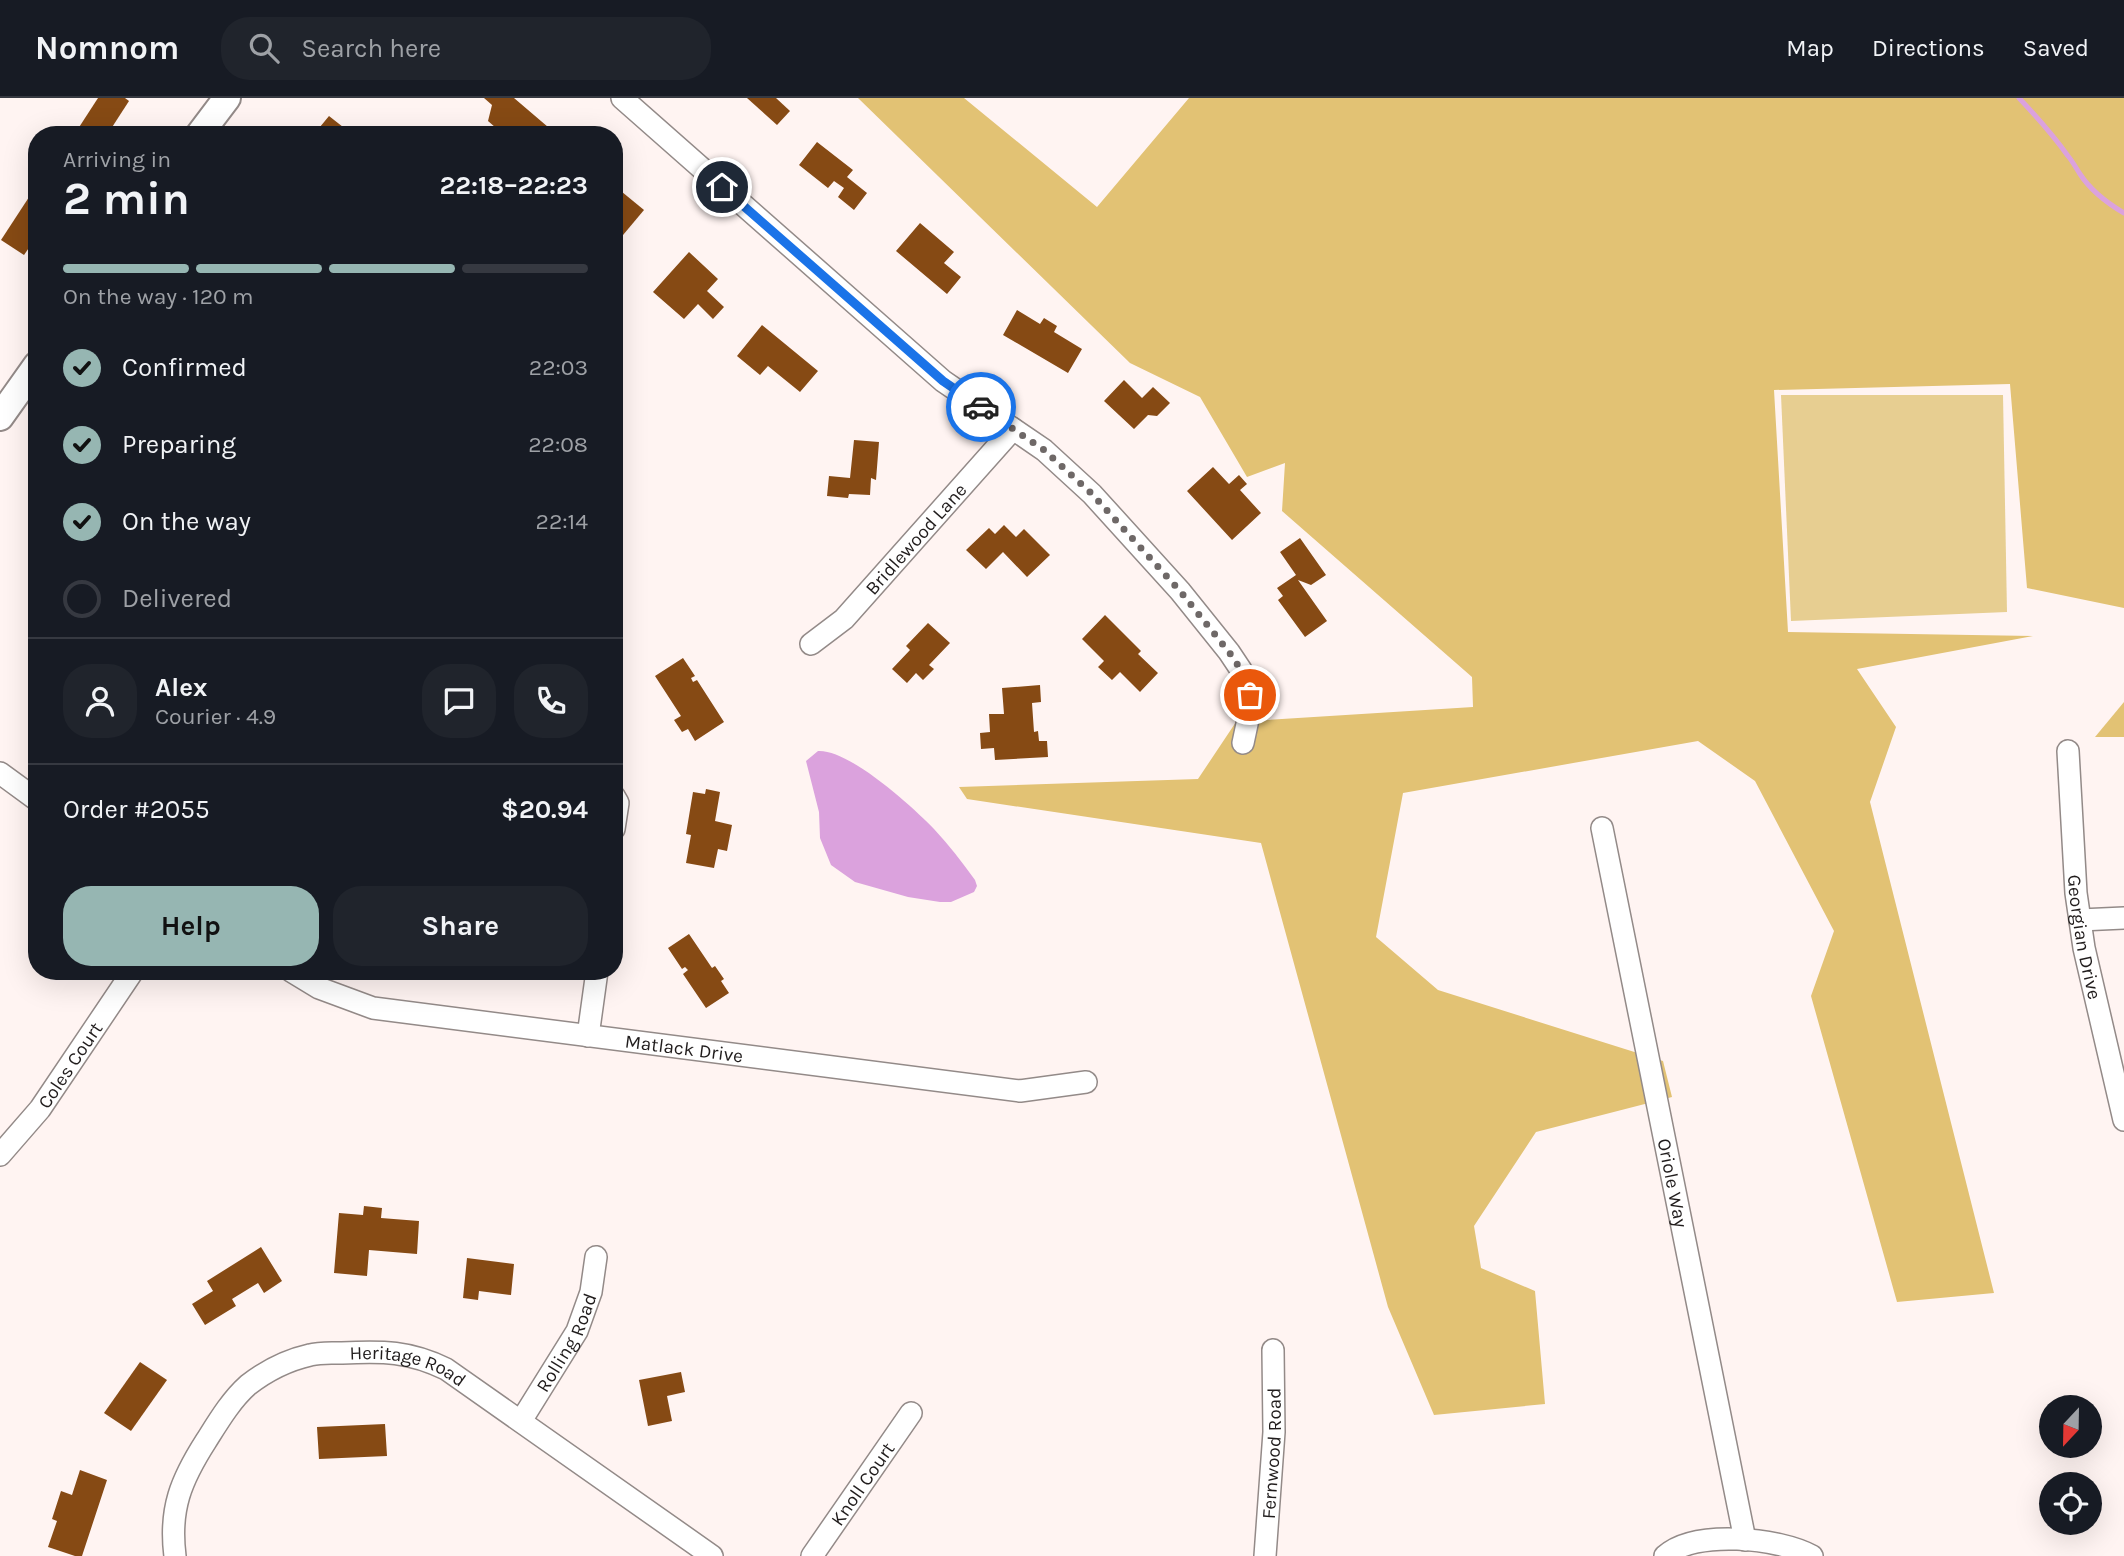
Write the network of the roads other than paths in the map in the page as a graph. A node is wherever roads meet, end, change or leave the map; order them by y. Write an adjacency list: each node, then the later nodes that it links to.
1 (227, 98): 3 (main road)
2 (622, 98): 6 (street)
3 (206, 126)
4 (28, 378): 5 (main road)
5 (0, 417)
6 (1013, 429): 7 (street, Bridlewood Lane); 8 (street)
7 (811, 644)
8 (1243, 743)
9 (2068, 751): 14 (street, Georgian Drive)
10 (0, 773): 11 (street)
11 (28, 793)
12 (1602, 828): 26 (street, Oriole Way)
13 (2124, 918): 14 (street)
14 (2080, 920): 20 (street, Georgian Drive)
15 (127, 980): 21 (street, Coles Court)
16 (305, 980): 18 (street, Matlack Drive)
17 (596, 980): 18 (street)
18 (588, 1036): 19 (street, Matlack Drive)
19 (1086, 1082)
20 (2124, 1120)
21 (0, 1155)
22 (596, 1257): 25 (street, Rolling Road)
23 (1273, 1350): 30 (street, Fernwood Road)
24 (911, 1413): 29 (street, Knoll Court)
25 (521, 1422): 27 (street, Heritage Road); 28 (street, Heritage Road)
26 (1745, 1540): 31 (street); 32 (street)
27 (175, 1556)
28 (712, 1556)
29 (812, 1556)
30 (1265, 1556)
31 (1665, 1556)
32 (1812, 1556)

